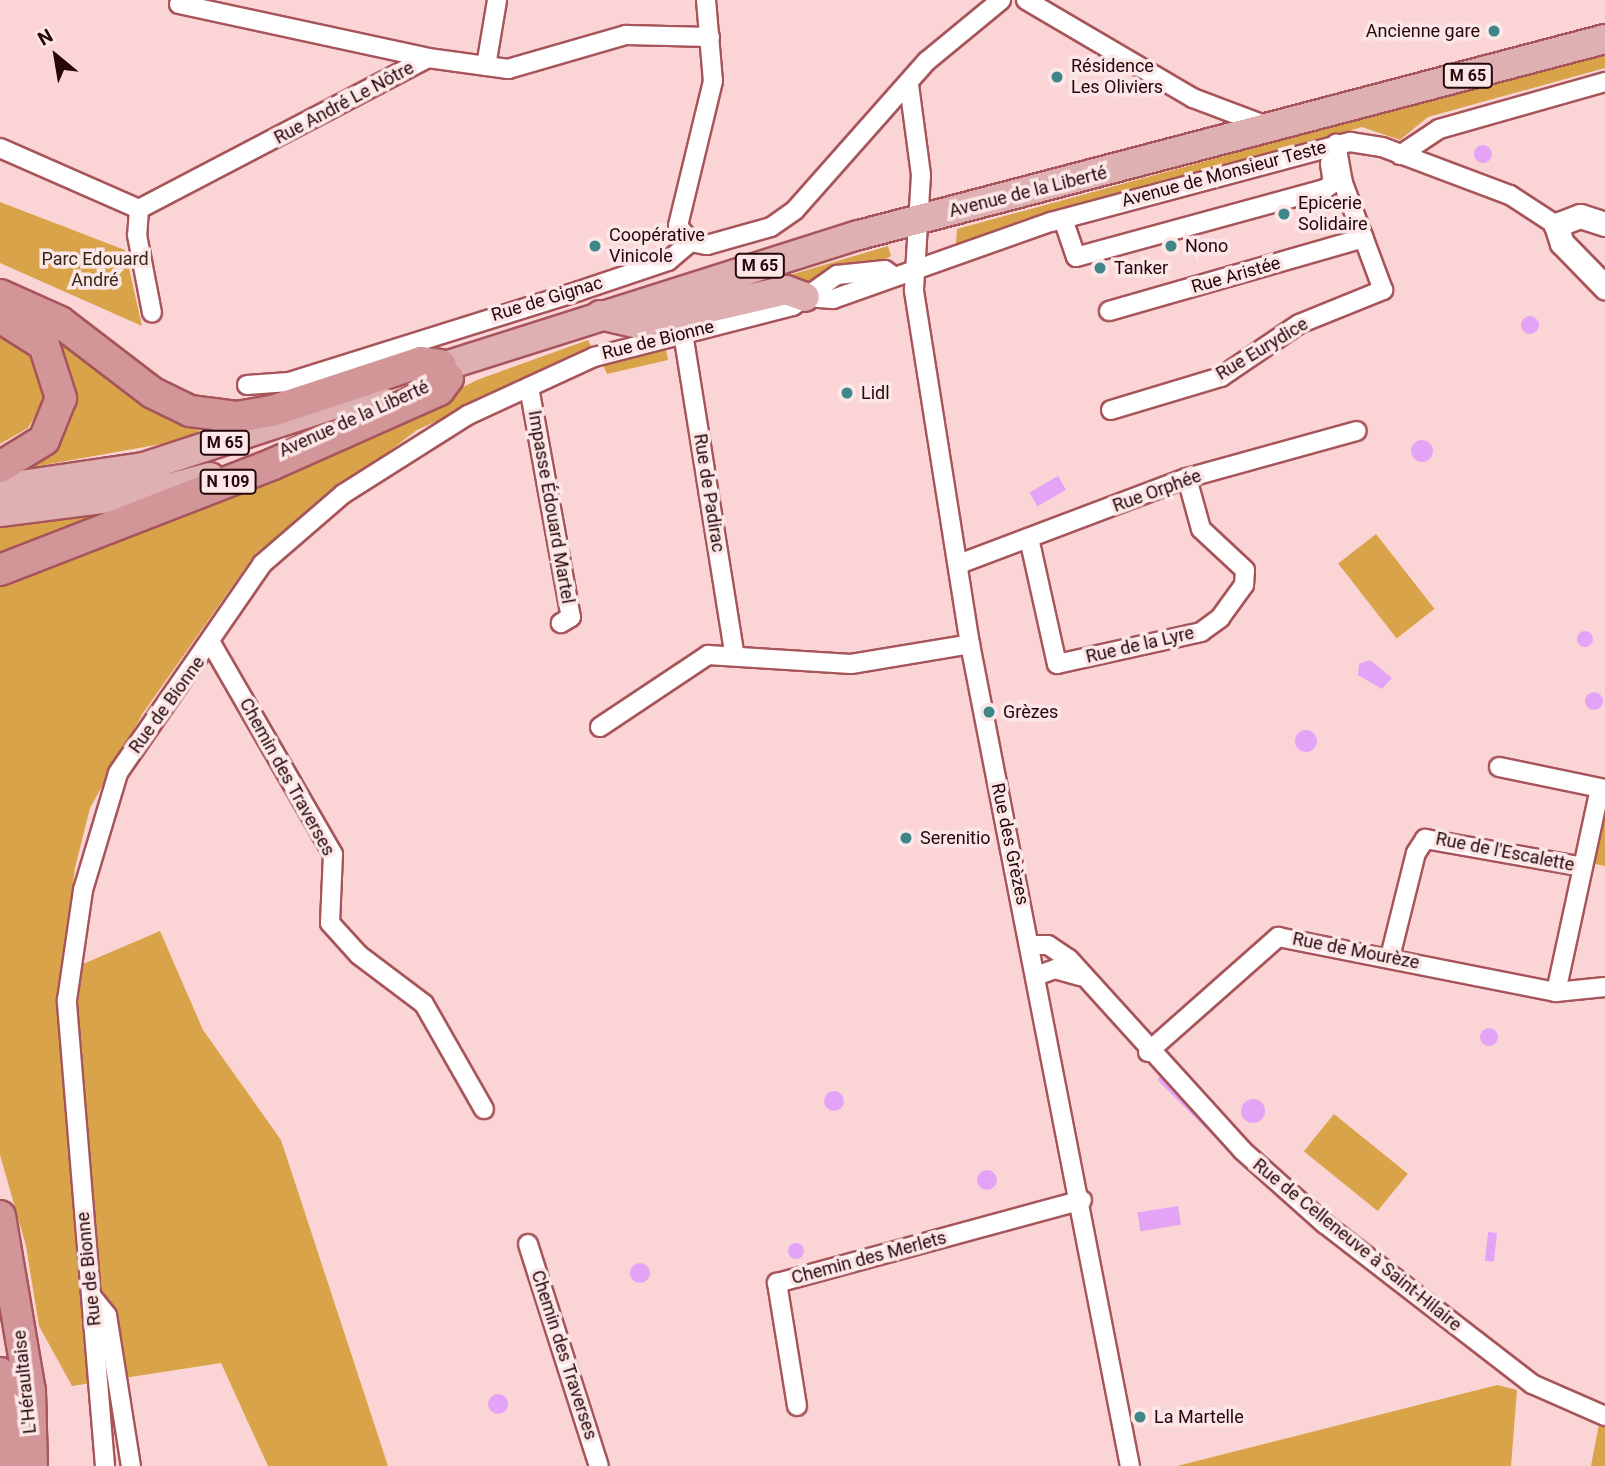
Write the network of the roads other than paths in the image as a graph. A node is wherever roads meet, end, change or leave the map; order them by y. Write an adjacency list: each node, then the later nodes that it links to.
1 (497, 0): 9 (street)
2 (706, 0): 6 (street)
3 (1001, 0): 11 (street)
4 (1026, 0): 12 (street)
5 (180, 4): 8 (street)
6 (710, 37): 9 (street, Rue André Le Nôtre); 22 (street)
7 (1605, 38): 12 (main road, Avenue de la Liberté / M 65)
8 (428, 58): 9 (street, Rue André Le Nôtre); 16 (street, Rue André Le Nôtre)
9 (486, 65)
10 (1605, 82): 15 (street)
11 (909, 85): 17 (street, Rue des Grèzes); 22 (street)
12 (1273, 128): 17 (main road, Avenue de la Liberté / M 65)
13 (1330, 145): 15 (street, Avenue de Monsieur Teste); 18 (street, Avenue de Monsieur Teste); 18 (street); 21 (street, Rue Eurydice)
14 (0, 148): 16 (street)
15 (1400, 155): 20 (street, Avenue de Monsieur Teste)
16 (139, 209): 28 (street)
17 (920, 219): 23 (street, Rue des Grèzes); 29 (main road, Avenue de la Liberté / M 65)
18 (1063, 219): 23 (street, Avenue de Monsieur Teste)
19 (1605, 224): 20 (street)
20 (1556, 225): 24 (street)
21 (1364, 238): 27 (street, Rue Aristée); 35 (street, Rue Eurydice)
22 (691, 242): 33 (street, Rue de Gignac)
23 (916, 267): 26 (street, Rue de Bionne); 42 (street, Rue des Grèzes)
24 (1605, 287)
25 (0, 295): 32 (highway)
26 (805, 297): 29 (main road, M 65); 31 (street, Rue de Bionne)
27 (1109, 311)
28 (152, 313)
29 (600, 315): 32 (main road, Avenue de la Liberté / M 65)
30 (0, 317): 37 (highway)
31 (684, 333): 34 (street, Rue de Bionne); 47 (street, Rue de Padirac)
32 (449, 370): 39 (main road, Avenue de la Liberté / M 65); 40 (main road, Avenue de la Liberté / M 65); 43 (highway, N 109)
33 (247, 385)
34 (529, 387): 44 (street, Impasse Édouard Martel); 45 (street, Rue de Bionne)
35 (1111, 410)
36 (1357, 431): 38 (street, Rue Orphée)
37 (0, 467)
38 (1187, 478): 41 (street, Rue Orphée); 41 (street, Rue de la Lyre)
39 (0, 488)
40 (0, 512)
41 (1029, 538): 42 (street, Rue Orphée)
42 (959, 564): 46 (street, Rue des Grèzes)
43 (0, 570)
44 (561, 623)
45 (211, 643): 59 (street, Chemin des Traverses); 63 (street, Rue de Bionne)
46 (970, 645): 47 (street); 52 (street, Rue des Grèzes)
47 (734, 653): 48 (street)
48 (600, 727)
49 (1499, 767): 50 (street)
50 (1603, 789): 51 (street)
51 (1583, 867): 53 (street, Rue de l'Escalette); 57 (street)
52 (1031, 945): 54 (street, Rue des Grèzes); 55 (street, Rue de Celleneuve à Saint-Hilaire)
53 (1391, 957): 57 (street, Rue de Mourèze); 58 (street, Rue de Mourèze)
54 (1036, 975): 55 (street); 60 (street, Rue des Grèzes)
55 (1080, 976): 58 (street, Rue de Celleneuve à Saint-Hilaire)
56 (1605, 987): 57 (street, Rue de Mourèze)
57 (1556, 992)
58 (1148, 1052): 66 (street, Rue de Celleneuve à Saint-Hilaire)
59 (484, 1109)
60 (1082, 1200): 65 (street, Chemin des Merlets); 72 (street, Rue des Grèzes)
61 (0, 1216): 68 (highway, L'Héraultaise)
62 (528, 1244): 71 (street, Chemin des Traverses)
63 (92, 1296): 69 (street, Rue de Bionne); 70 (street)
64 (0, 1373): 67 (highway, L'Héraultaise)
65 (797, 1406)
66 (1605, 1416)
67 (9, 1466)
68 (32, 1466)
69 (105, 1466)
70 (131, 1466)
71 (599, 1466)
72 (1130, 1466)

